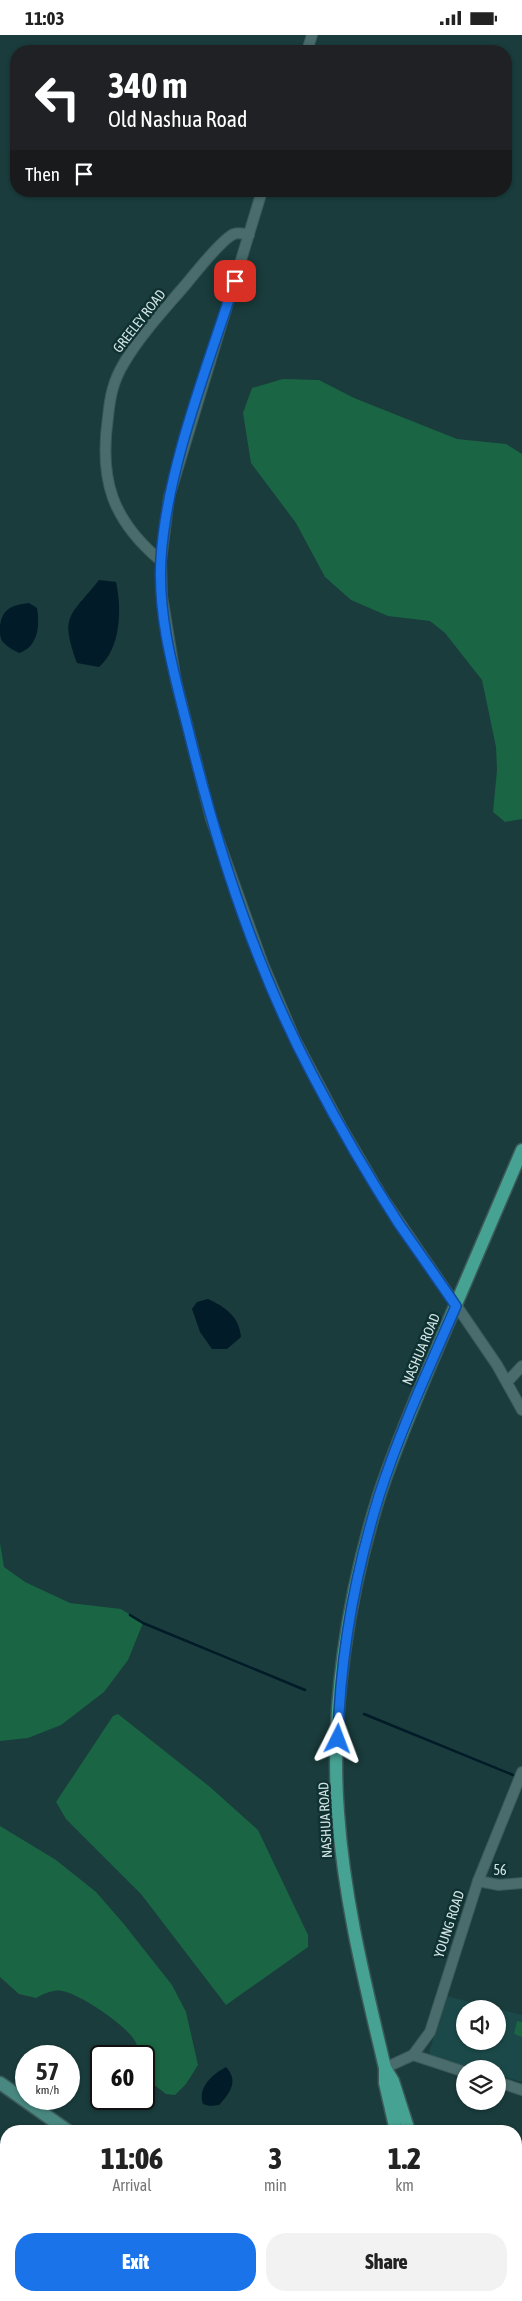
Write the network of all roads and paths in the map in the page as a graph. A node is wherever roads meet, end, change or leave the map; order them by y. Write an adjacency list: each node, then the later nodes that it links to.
1 (260, 197): 2 (street)
2 (249, 235): 3 (street); 3 (street, GREELEY ROAD)
3 (161, 561): 5 (street)
4 (522, 1150): 5 (main road, NASHUA ROAD)
5 (456, 1306): 7 (street); 13 (main road, NASHUA ROAD)
6 (522, 1366): 7 (street)
7 (508, 1381): 8 (street)
8 (522, 1410)
9 (522, 1771): 10 (street, YOUNG ROAD)
10 (478, 1881): 11 (street, 56); 12 (street, YOUNG ROAD)
11 (522, 1883)
12 (414, 2055): 13 (street); 14 (street)
13 (385, 2068): 19 (main road, NASHUA ROAD); 20 (main road, NASHUA ROAD)
14 (456, 2069)
15 (0, 2083): 18 (main road)
16 (506, 2084): 17 (street)
17 (522, 2089)
18 (60, 2125)
19 (395, 2125)
20 (407, 2125)

